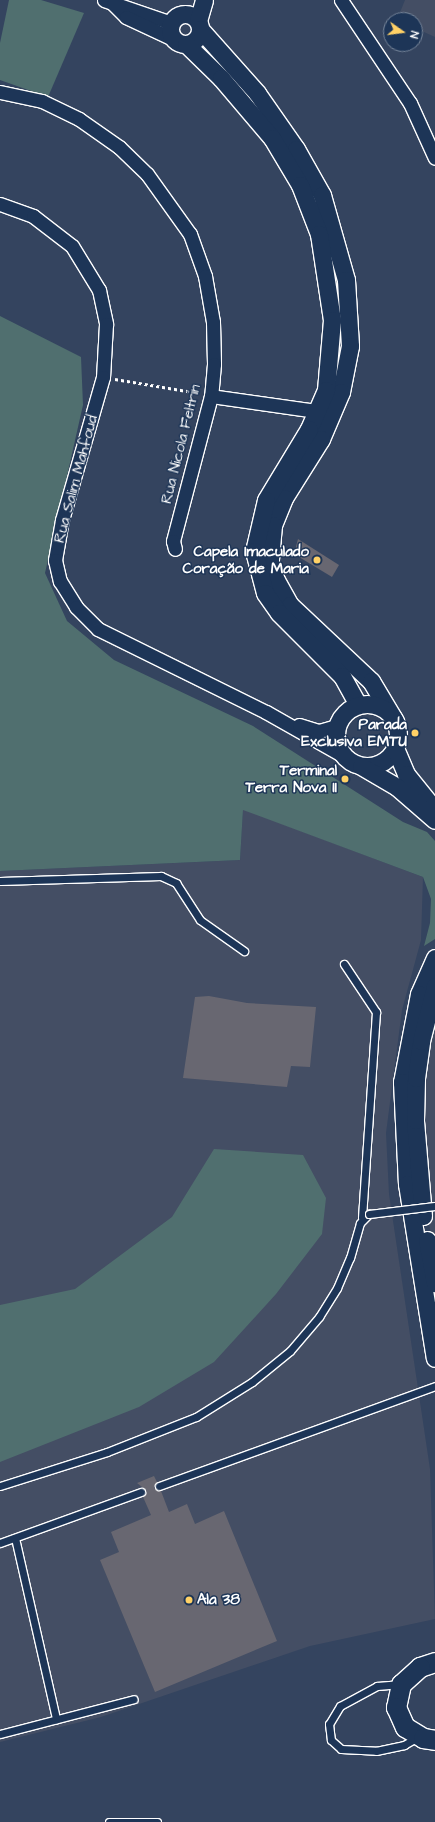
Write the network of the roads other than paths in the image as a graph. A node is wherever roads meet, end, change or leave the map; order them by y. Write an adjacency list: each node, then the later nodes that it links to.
1 (204, 0): 5 (street)
2 (342, 0): 7 (street)
3 (109, 2): 4 (street)
4 (179, 24): 5 (street); 5 (street); 10 (street)
5 (199, 25): 10 (street)
6 (0, 92): 9 (street, Rua Nicola Feltrin)
7 (435, 158)
8 (0, 204): 13 (street, Rua Salim Mahfoud)
9 (212, 396): 10 (street); 11 (street, Rua Nicola Feltrin)
10 (326, 413): 12 (street); 14 (street)
11 (175, 549)
12 (358, 705): 14 (street); 15 (street)
13 (266, 712): 15 (street, Rua Salim Mahfoud); 17 (street, Rua Salim Mahfoud)
14 (395, 721): 16 (street)
15 (337, 726): 17 (street)
16 (396, 748): 17 (street); 18 (street)
17 (354, 762): 19 (street)
18 (435, 810)
19 (435, 820)
20 (0, 881): 21 (lane)
21 (244, 952)
22 (435, 958): 24 (street)
23 (344, 964): 26 (lane)
24 (431, 983): 27 (street); 28 (street)
25 (435, 1206): 26 (lane, bridge)
26 (362, 1218): 30 (lane)
27 (435, 1283)
28 (435, 1358)
29 (435, 1386): 31 (lane)
30 (0, 1486)
31 (159, 1486)
32 (141, 1492): 33 (lane)
33 (14, 1538): 34 (lane); 38 (lane)
34 (0, 1543)
35 (434, 1661): 36 (main road)
36 (401, 1684): 40 (main road); 40 (lane)
37 (134, 1699): 38 (lane)
38 (56, 1719): 39 (lane)
39 (0, 1734)
40 (427, 1738)
41 (108, 1822): 42 (lane)
42 (157, 1822)

